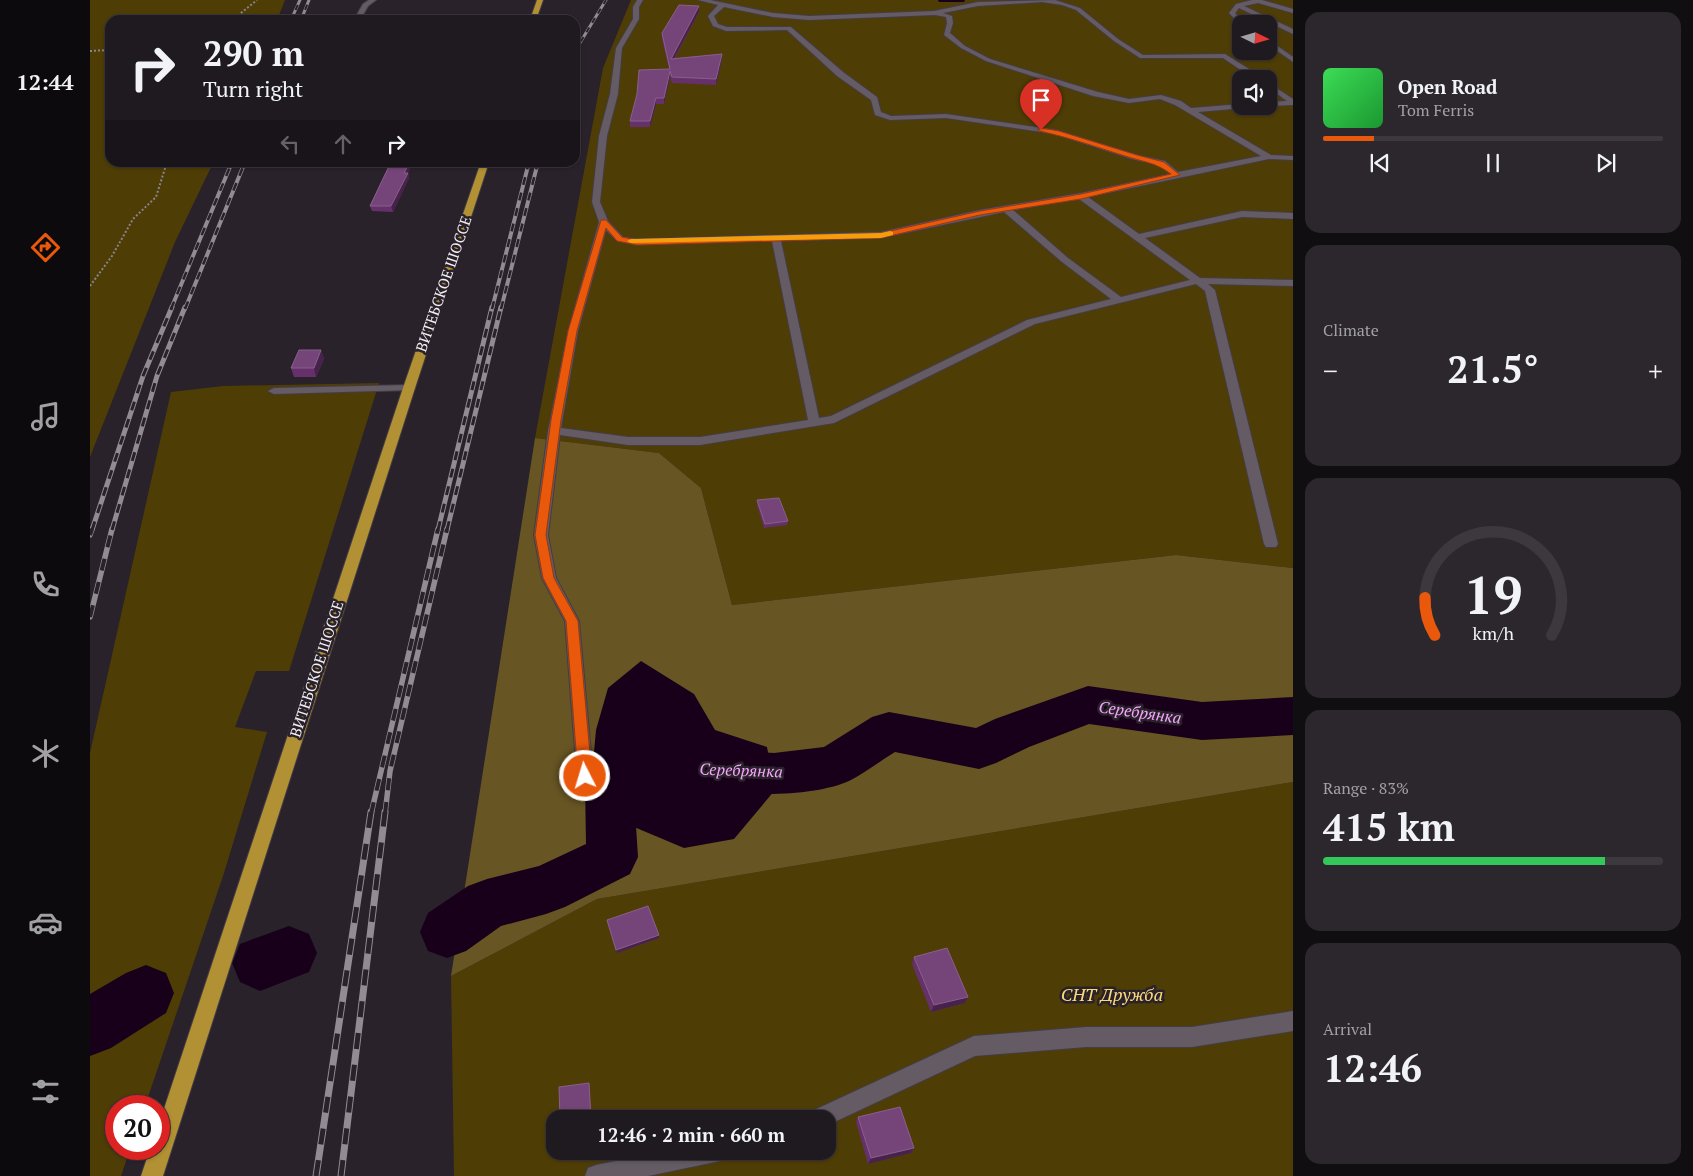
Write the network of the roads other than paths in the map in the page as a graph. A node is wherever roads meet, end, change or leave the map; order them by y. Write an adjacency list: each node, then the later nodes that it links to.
1 (373, 0): 10 (lane)
2 (540, 0): 11 (main road)
3 (640, 0): 29 (lane)
4 (701, 0): 6 (lane)
5 (1256, 0): 7 (lane); 8 (lane)
6 (722, 5): 9 (lane); 25 (lane)
7 (1238, 5): 12 (lane); 13 (lane)
8 (1293, 11)
9 (935, 13): 16 (lane); 21 (lane)
10 (360, 15)
11 (535, 15)
12 (1234, 15)
13 (1293, 32)
14 (1278, 49): 15 (lane)
15 (1293, 60)
16 (1246, 70)
17 (1277, 91): 18 (lane)
18 (1293, 102): 19 (lane)
19 (1277, 103)
20 (1232, 107): 21 (lane)
21 (1191, 110): 22 (lane)
22 (1269, 157): 23 (lane); 25 (lane)
23 (1293, 158)
24 (483, 167): 35 (main road, ВИТЕБСКОЕ ШОССЕ)
25 (1176, 175): 26 (lane)
26 (1081, 196): 27 (lane); 30 (lane)
27 (1005, 208): 31 (lane); 34 (lane)
28 (1293, 216): 30 (lane)
29 (604, 222): 31 (lane); 38 (lane)
30 (1137, 237): 32 (lane)
31 (776, 238): 37 (lane)
32 (1197, 281): 33 (lane); 34 (lane); 39 (lane)
33 (1293, 283)
34 (1119, 300): 37 (lane)
35 (409, 388): 36 (lane); 44 (main road, ВИТЕБСКОЕ ШОССЕ)
36 (274, 392)
37 (814, 422): 38 (lane)
38 (554, 431): 40 (lane)
39 (1271, 544)
40 (585, 776)
41 (1293, 1021): 42 (lane)
42 (836, 1110)
43 (675, 1160): 45 (lane)
44 (152, 1176)
45 (596, 1176)

